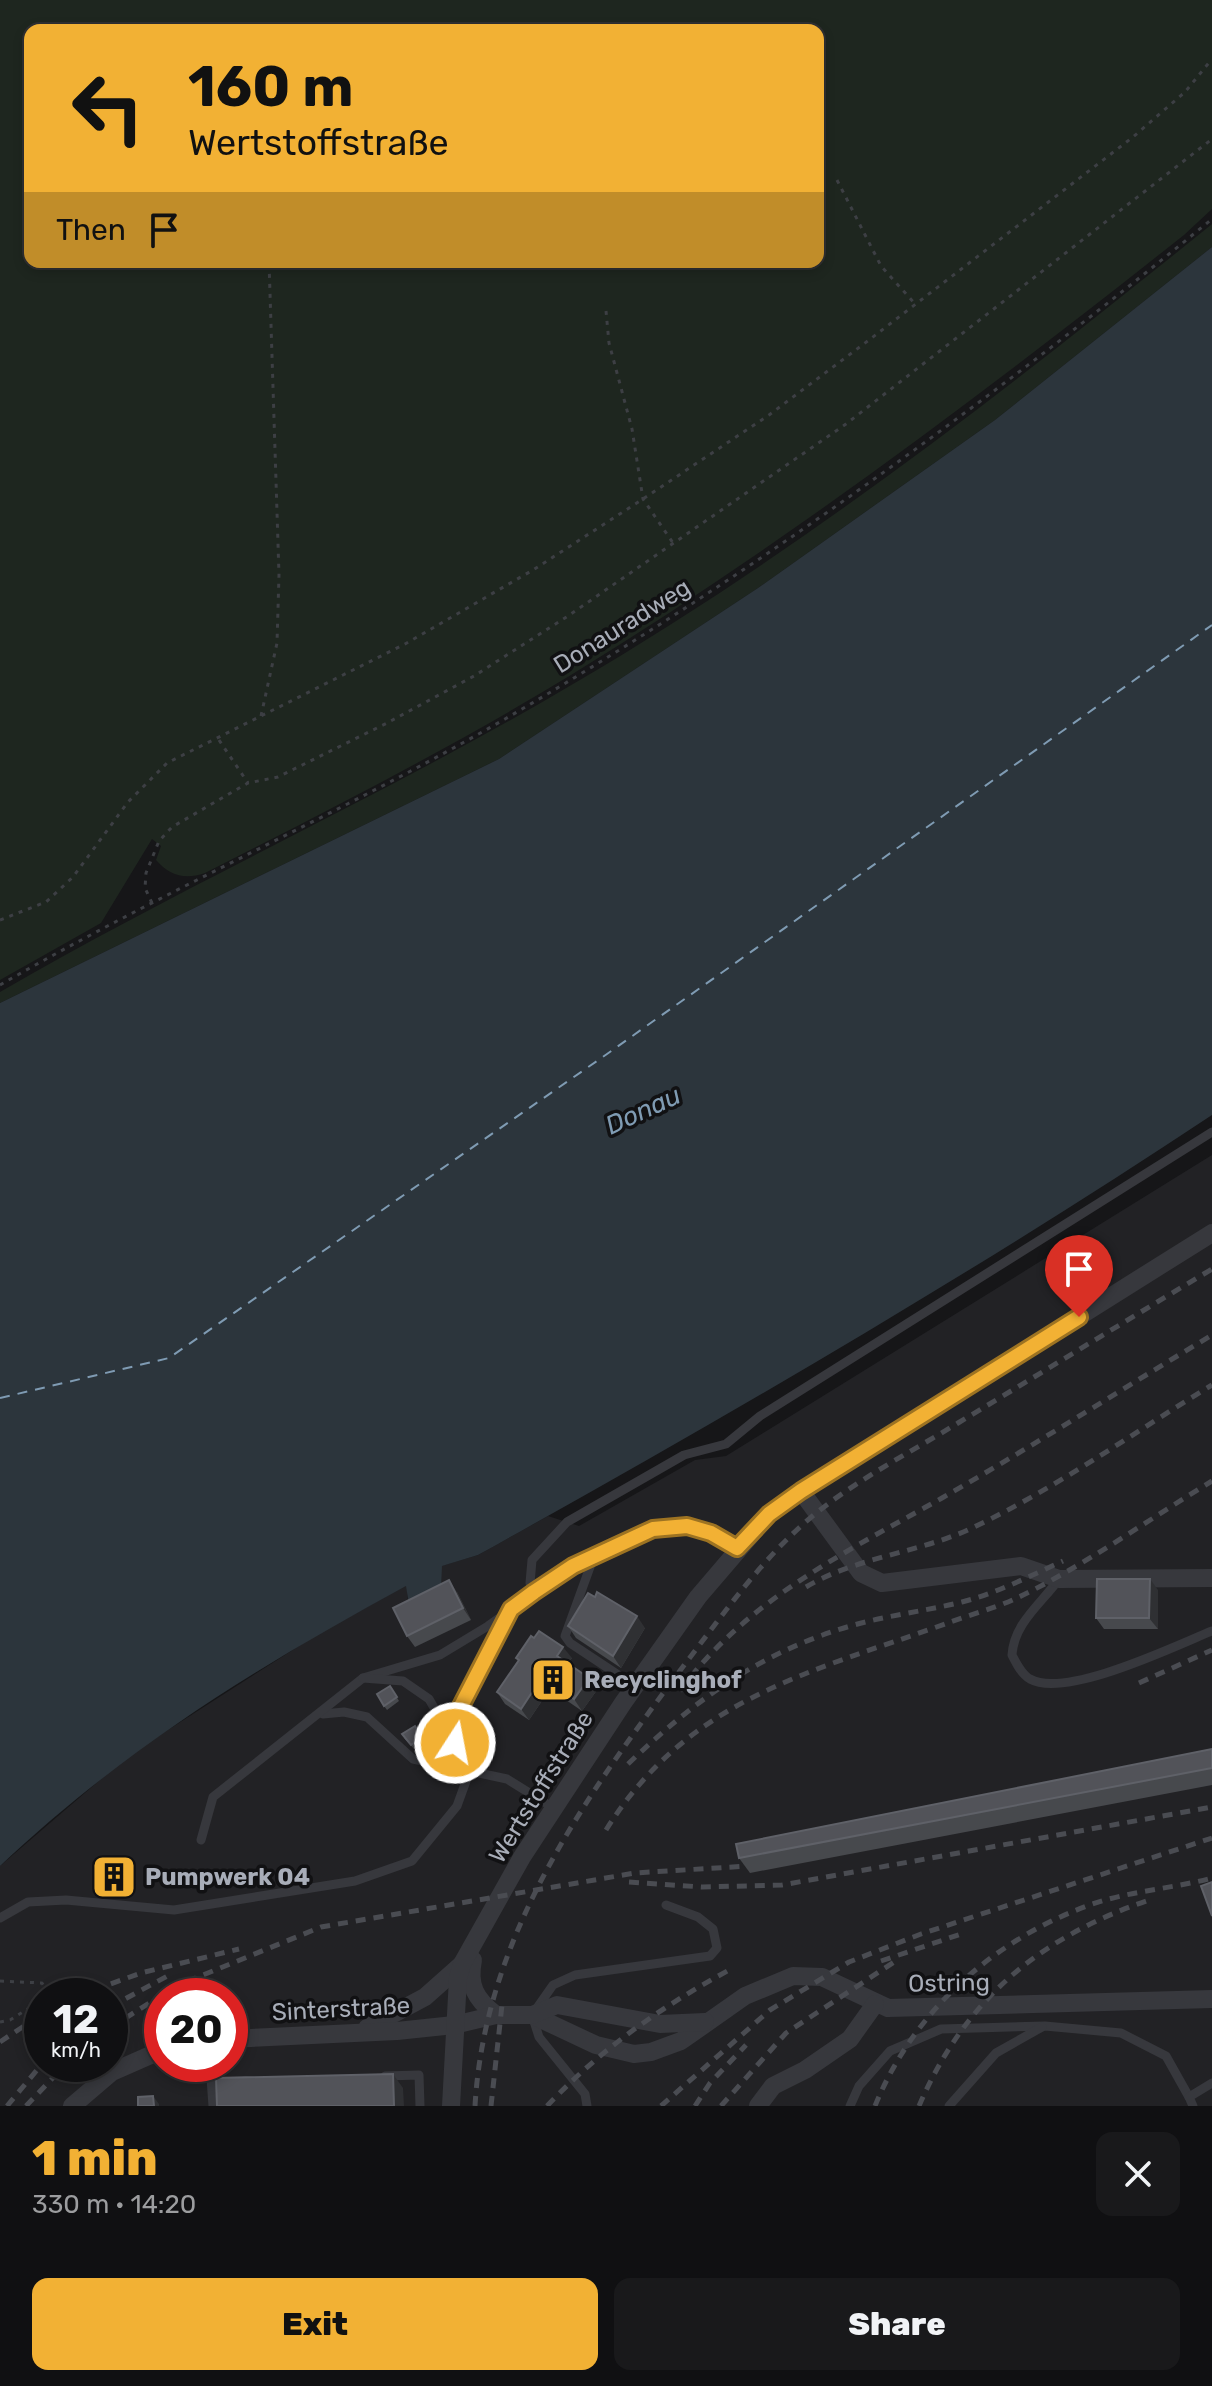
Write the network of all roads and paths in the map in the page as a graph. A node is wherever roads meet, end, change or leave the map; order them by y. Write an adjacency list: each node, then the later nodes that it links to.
1 (1212, 59): 6 (path)
2 (1212, 139): 9 (path)
3 (837, 180): 6 (path)
4 (1212, 219): 13 (path, Donauradweg)
5 (269, 268): 10 (path)
6 (916, 305): 8 (path)
7 (606, 311): 8 (path)
8 (643, 499): 9 (path); 10 (path)
9 (673, 543): 12 (path)
10 (260, 717): 11 (path)
11 (219, 739): 12 (path); 14 (path)
12 (248, 783): 13 (path)
13 (152, 903): 15 (path, Donauradweg)
14 (0, 920)
15 (0, 985)
16 (1212, 1132): 23 (lane)
17 (1212, 1233): 18 (street, Wertstoffstraße)
18 (801, 1491): 19 (street, Wertstoffstraße); 22 (street)
19 (737, 1548): 20 (lane); 27 (street, Wertstoffstraße)
20 (594, 1556): 23 (lane); 27 (lane)
21 (1212, 1578): 22 (street)
22 (1059, 1579): 25 (lane)
23 (534, 1592): 24 (lane)
24 (511, 1609): 26 (lane); 29 (lane)
25 (1212, 1631)
26 (363, 1678): 28 (lane); 29 (lane)
27 (635, 1686): 31 (street, Wertstoffstraße)
28 (320, 1715): 30 (lane); 32 (lane)
29 (455, 1743): 30 (lane)
30 (470, 1770): 31 (lane); 34 (lane)
31 (552, 1807): 35 (street, Wertstoffstraße)
32 (201, 1840)
33 (666, 1905): 43 (lane)
34 (0, 1918)
35 (477, 1943): 36 (street, Wertstoffstraße); 42 (street)
36 (462, 1964): 46 (street, Wertstoffstraße); 48 (street)
37 (0, 1981): 38 (path)
38 (24, 1982)
39 (1212, 1999): 40 (street, Ostring)
40 (875, 2004): 45 (street, Ostring); 60 (street)
41 (24, 2011): 44 (path)
42 (496, 2015): 43 (street, Ostring); 46 (street, Ostring)
43 (532, 2015): 45 (street, Ostring); 45 (street, Ostring); 59 (lane)
44 (0, 2022)
45 (707, 2022)
46 (454, 2025): 48 (street, Sinterstraße); 58 (street, Wertstoffstraße)
47 (1045, 2026): 54 (lane); 61 (lane); 62 (lane)
48 (353, 2034): 49 (street, Sinterstraße)
49 (248, 2038)
50 (144, 2058): 55 (street)
51 (371, 2076): 57 (lane)
52 (211, 2082): 56 (lane)
53 (1212, 2083): 54 (lane)
54 (1191, 2101)
55 (72, 2106)
56 (213, 2106)
57 (420, 2106)
58 (451, 2106)
59 (587, 2106)
60 (758, 2106)
61 (850, 2106)
62 (949, 2106)

